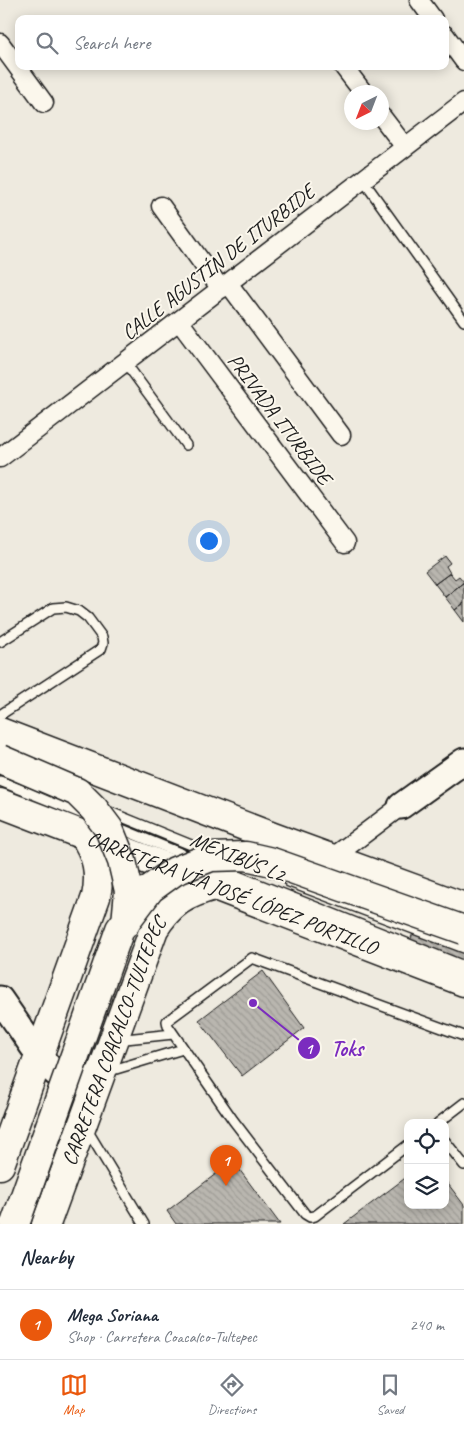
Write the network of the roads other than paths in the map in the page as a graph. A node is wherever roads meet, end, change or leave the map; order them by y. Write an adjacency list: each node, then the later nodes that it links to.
1 (419, 0): 2 (street)
2 (430, 15)
3 (449, 41): 5 (street)
4 (0, 43): 6 (street)
5 (464, 61)
6 (15, 63)
7 (20, 70): 11 (street)
8 (346, 70): 9 (street)
9 (358, 85)
10 (464, 102): 13 (street, CALLE AGUSTÍN DE ITURBIDE)
11 (44, 103)
12 (389, 126): 13 (street)
13 (405, 147): 14 (street, CALLE AGUSTÍN DE ITURBIDE)
14 (363, 180): 16 (street, CALLE AGUSTÍN DE ITURBIDE); 18 (lane)
15 (161, 206): 16 (street)
16 (224, 286): 17 (street, CALLE AGUSTÍN DE ITURBIDE); 20 (street)
17 (179, 321): 19 (street, CALLE AGUSTÍN DE ITURBIDE); 23 (street, PRIVADA ITURBIDE)
18 (464, 321)
19 (125, 362): 21 (lane); 22 (street, CALLE AGUSTÍN DE ITURBIDE)
20 (341, 435)
21 (186, 445)
22 (0, 458)
23 (345, 543)
24 (0, 642): 25 (lane)
25 (0, 715)
26 (0, 732): 34 (main road)
27 (0, 759): 59 (main road, bridge)
28 (464, 761): 32 (main road)
29 (0, 767): 35 (lane, MEXIBÚS L2)
30 (0, 781): 41 (lane, MEXIBÚS L2)
31 (0, 803): 33 (main road, CARRETERA VÍA JOSÉ LÓPEZ PORTILLO)
32 (401, 806): 34 (street)
33 (83, 834): 37 (main road, CARRETERA VÍA JOSÉ LÓPEZ PORTILLO); 48 (main road)
34 (332, 858): 38 (main road)
35 (243, 865)
36 (280, 879): 40 (lane, MEXIBÚS L2)
37 (214, 886): 42 (main road, CARRETERA VÍA JOSÉ LÓPEZ PORTILLO); 46 (main road, CARRETERA COACALCO-TULTEPEC)
38 (464, 907)
39 (464, 930): 58 (main road, bridge)
40 (464, 948)
41 (464, 966)
42 (464, 982)
43 (0, 999): 48 (main road)
44 (173, 1034): 45 (lane); 46 (lane); 47 (lane)
45 (464, 1036)
46 (112, 1041): 49 (main road, CARRETERA COACALCO-TULTEPEC)
47 (183, 1049): 49 (lane); 55 (lane)
48 (40, 1057): 49 (main road); 50 (main road)
49 (100, 1074): 53 (main road, CARRETERA COACALCO-TULTEPEC)
50 (27, 1091): 53 (main road); 56 (main road)
51 (464, 1103): 52 (lane)
52 (443, 1119)
53 (83, 1122): 60 (main road, CARRETERA COACALCO-TULTEPEC); 61 (lane)
54 (449, 1146): 57 (lane)
55 (404, 1148)
56 (0, 1165)
57 (464, 1165)
58 (15, 1224)
59 (22, 1224)
60 (46, 1224)
61 (144, 1224)

